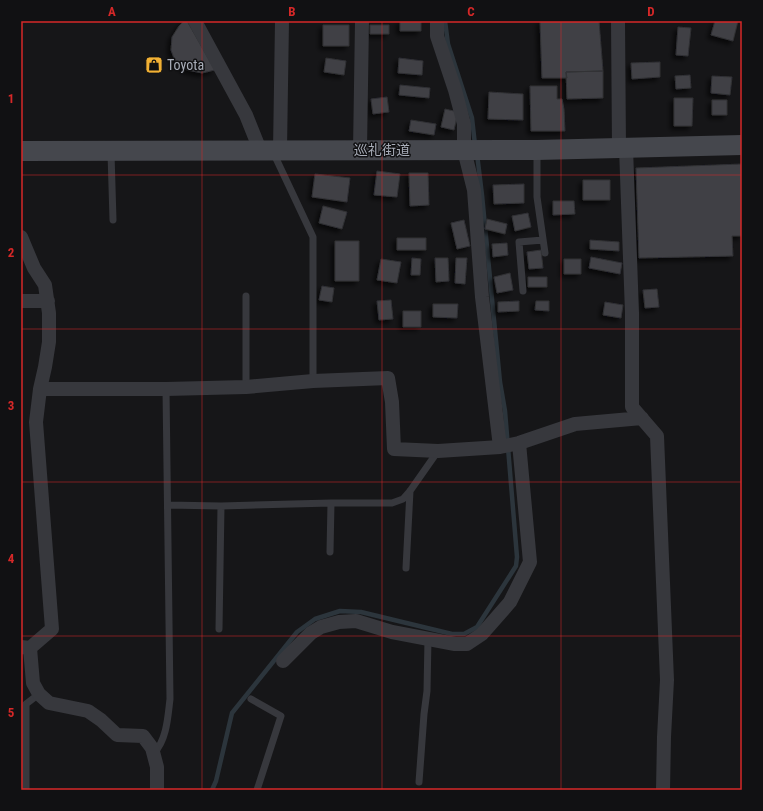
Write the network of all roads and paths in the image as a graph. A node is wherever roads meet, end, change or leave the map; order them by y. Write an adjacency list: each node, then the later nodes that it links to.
1 (195, 21): 6 (street)
2 (282, 21): 9 (street)
3 (362, 21): 10 (street)
4 (437, 21): 11 (street)
5 (618, 21): 8 (street)
6 (203, 28): 9 (street)
7 (742, 145): 8 (street, 巡礼街道)
8 (623, 148): 12 (street, 巡礼街道); 27 (street)
9 (271, 150): 10 (street, 巡礼街道); 14 (street, 巡礼街道); 23 (lane)
10 (360, 150): 11 (street, 巡礼街道)
11 (464, 150): 12 (street, 巡礼街道); 29 (street)
12 (537, 150): 17 (lane)
13 (21, 151): 14 (street, 巡礼街道)
14 (111, 151): 15 (lane)
15 (113, 220)
16 (21, 237): 22 (street)
17 (543, 240): 18 (lane); 19 (lane)
18 (545, 252)
19 (523, 291)
20 (246, 296): 24 (lane)
21 (21, 301): 22 (street)
22 (48, 301): 25 (street)
23 (313, 381): 24 (street); 30 (street)
24 (246, 386): 26 (street)
25 (40, 389): 26 (street); 39 (street)
26 (166, 389): 33 (lane)
27 (642, 418): 28 (street); 50 (street)
28 (519, 443): 29 (street); 38 (street)
29 (500, 447): 30 (street)
30 (438, 451): 31 (lane)
31 (410, 491): 32 (lane); 36 (lane)
32 (331, 503): 34 (lane); 35 (lane)
33 (168, 504): 34 (lane); 44 (lane)
34 (221, 506): 37 (lane)
35 (330, 552)
36 (406, 568)
37 (218, 630)
38 (428, 639): 40 (street); 46 (lane)
39 (26, 648): 41 (street)
40 (283, 661)
41 (39, 694): 43 (lane); 44 (street)
42 (251, 699): 49 (lane)
43 (23, 725): 45 (lane)
44 (154, 753): 48 (street)
45 (23, 780): 47 (lane)
46 (419, 782)
47 (26, 790)
48 (157, 790)
49 (257, 790)
50 (663, 790)

